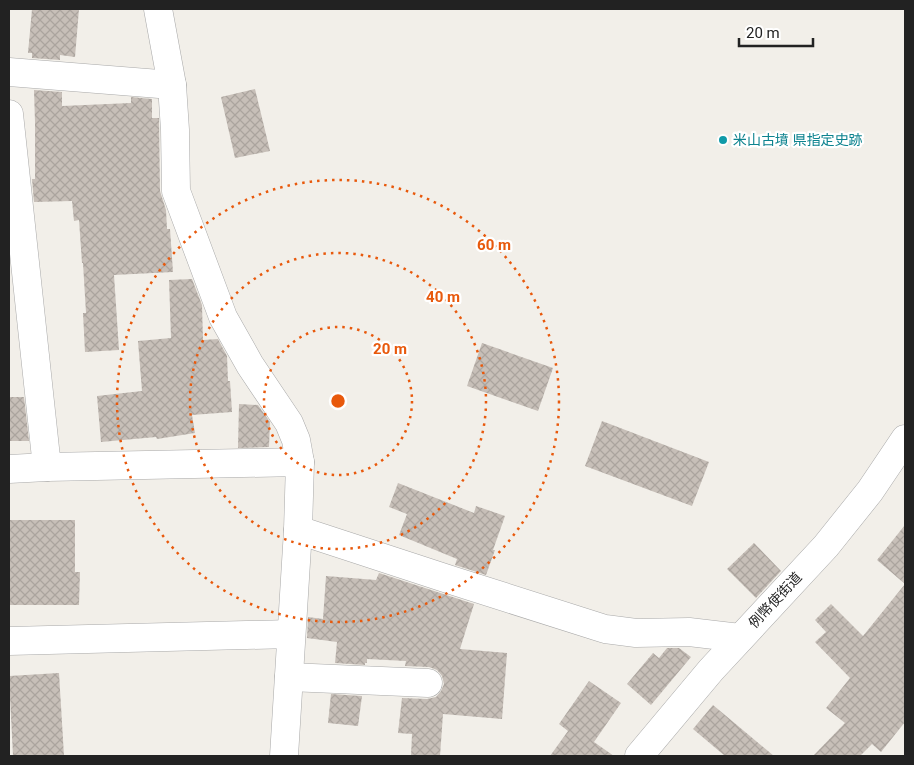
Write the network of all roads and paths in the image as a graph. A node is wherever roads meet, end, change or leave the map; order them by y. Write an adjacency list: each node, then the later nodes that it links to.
1 (158, 9): 3 (street)
2 (9, 72): 3 (street)
3 (172, 85): 7 (street)
4 (9, 114): 5 (street)
5 (14, 213): 8 (street)
6 (905, 439): 12 (street, 例幣使街道)
7 (300, 462): 8 (street); 10 (street)
8 (47, 467): 9 (street)
9 (9, 469)
10 (298, 530): 11 (street); 12 (street)
11 (291, 634): 13 (street); 14 (street)
12 (740, 638): 17 (street, 例幣使街道)
13 (9, 641)
14 (289, 677): 15 (street); 16 (street)
15 (428, 683)
16 (284, 756)
17 (639, 756)

